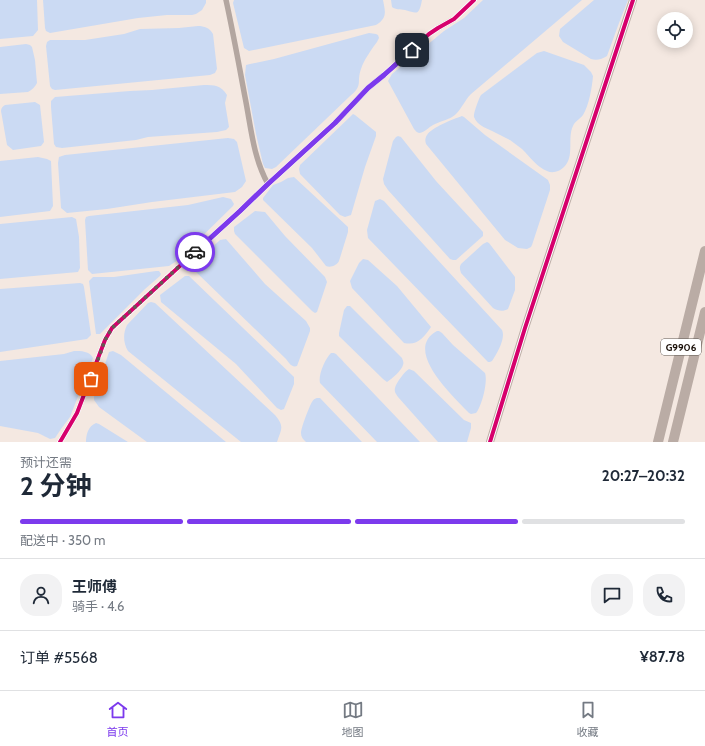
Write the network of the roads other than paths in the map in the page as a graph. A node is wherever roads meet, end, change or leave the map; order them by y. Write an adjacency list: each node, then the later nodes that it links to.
1 (226, 0): 4 (street)
2 (474, 0): 4 (street)
3 (633, 0): 8 (street)
4 (268, 184): 7 (street)
5 (705, 251): 9 (highway, G9906)
6 (705, 312): 10 (highway, G9906)
7 (60, 442)
8 (490, 442)
9 (658, 442)
10 (673, 442)

